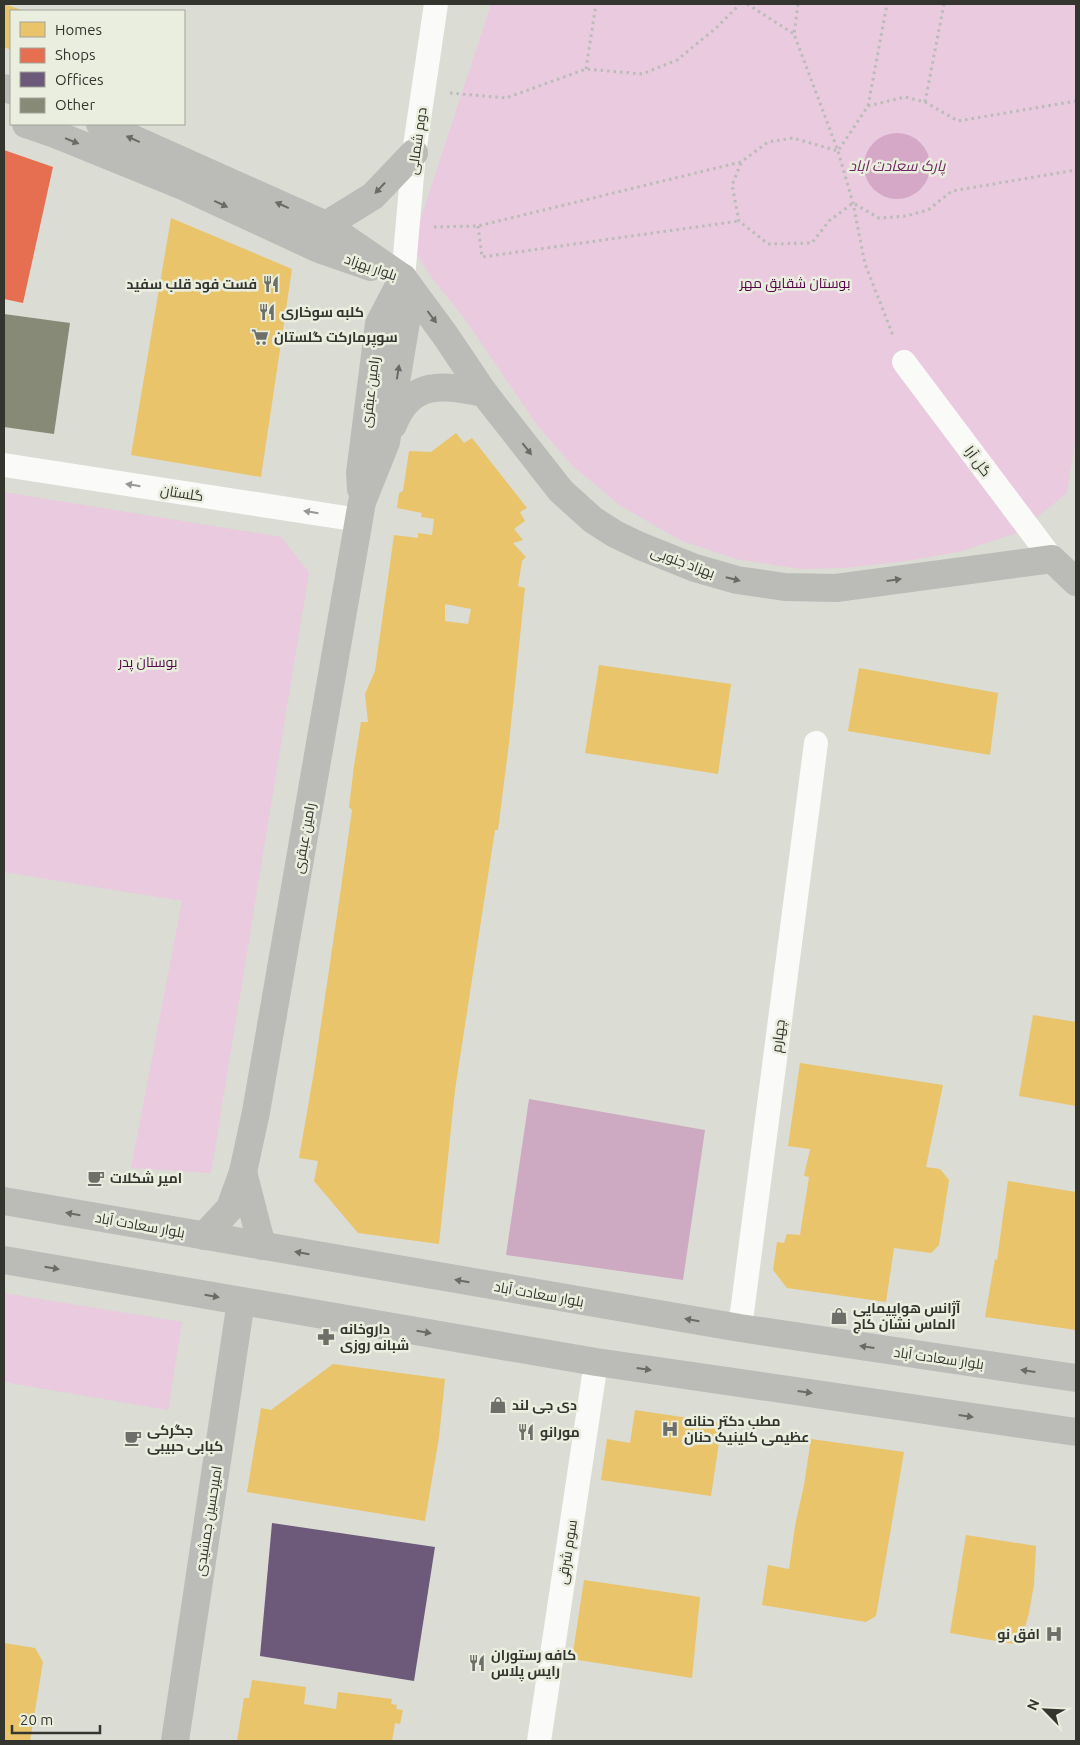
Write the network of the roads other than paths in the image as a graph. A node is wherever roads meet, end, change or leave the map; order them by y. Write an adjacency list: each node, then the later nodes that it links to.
1 (436, 4): 4 (street, دوم شمالی)
2 (29, 125): 6 (street, بلوار بهزاد, one-way to 6)
3 (102, 125): 5 (street, بلوار بهزاد, one-way to 3)
4 (414, 153): 5 (street, one-way to 5); 6 (street, دوم شمالی)
5 (326, 225): 6 (street, بلوار بهزاد)
6 (403, 278): 8 (street, بهزاد جنوبی, one-way to 8); 9 (street, رامین عبقری, one-way to 6); 11 (street, رامین عبقری)
7 (904, 362): 12 (street, گل آرا)
8 (484, 393): 9 (street); 12 (street, بهزاد جنوبی, one-way to 12)
9 (386, 442): 11 (street, رامین عبقری)
10 (4, 465): 11 (street, گلستان, one-way to 10)
11 (361, 511): 15 (street, رامین عبقری)
12 (1052, 559): 13 (street)
13 (1076, 582)
14 (816, 743): 21 (street, چهارم)
15 (243, 1172): 17 (street, رامین عبقری); 18 (street, رامین عبقری)
16 (4, 1201): 17 (street, بلوار سعادت آباد, one-way to 16)
17 (204, 1236): 18 (street, بلوار سعادت آباد)
18 (262, 1246): 21 (street, بلوار سعادت آباد, one-way to 18)
19 (4, 1260): 20 (street, one-way to 20)
20 (241, 1301): 22 (street, one-way to 22); 25 (street, امیرحسین جمشیدی)
21 (740, 1328): 23 (street, بلوار سعادت آباد, one-way to 21)
22 (596, 1362): 24 (street, one-way to 24); 26 (street, سوم شرقی)
23 (1076, 1378)
24 (1076, 1432)
25 (175, 1741)
26 (539, 1741)

